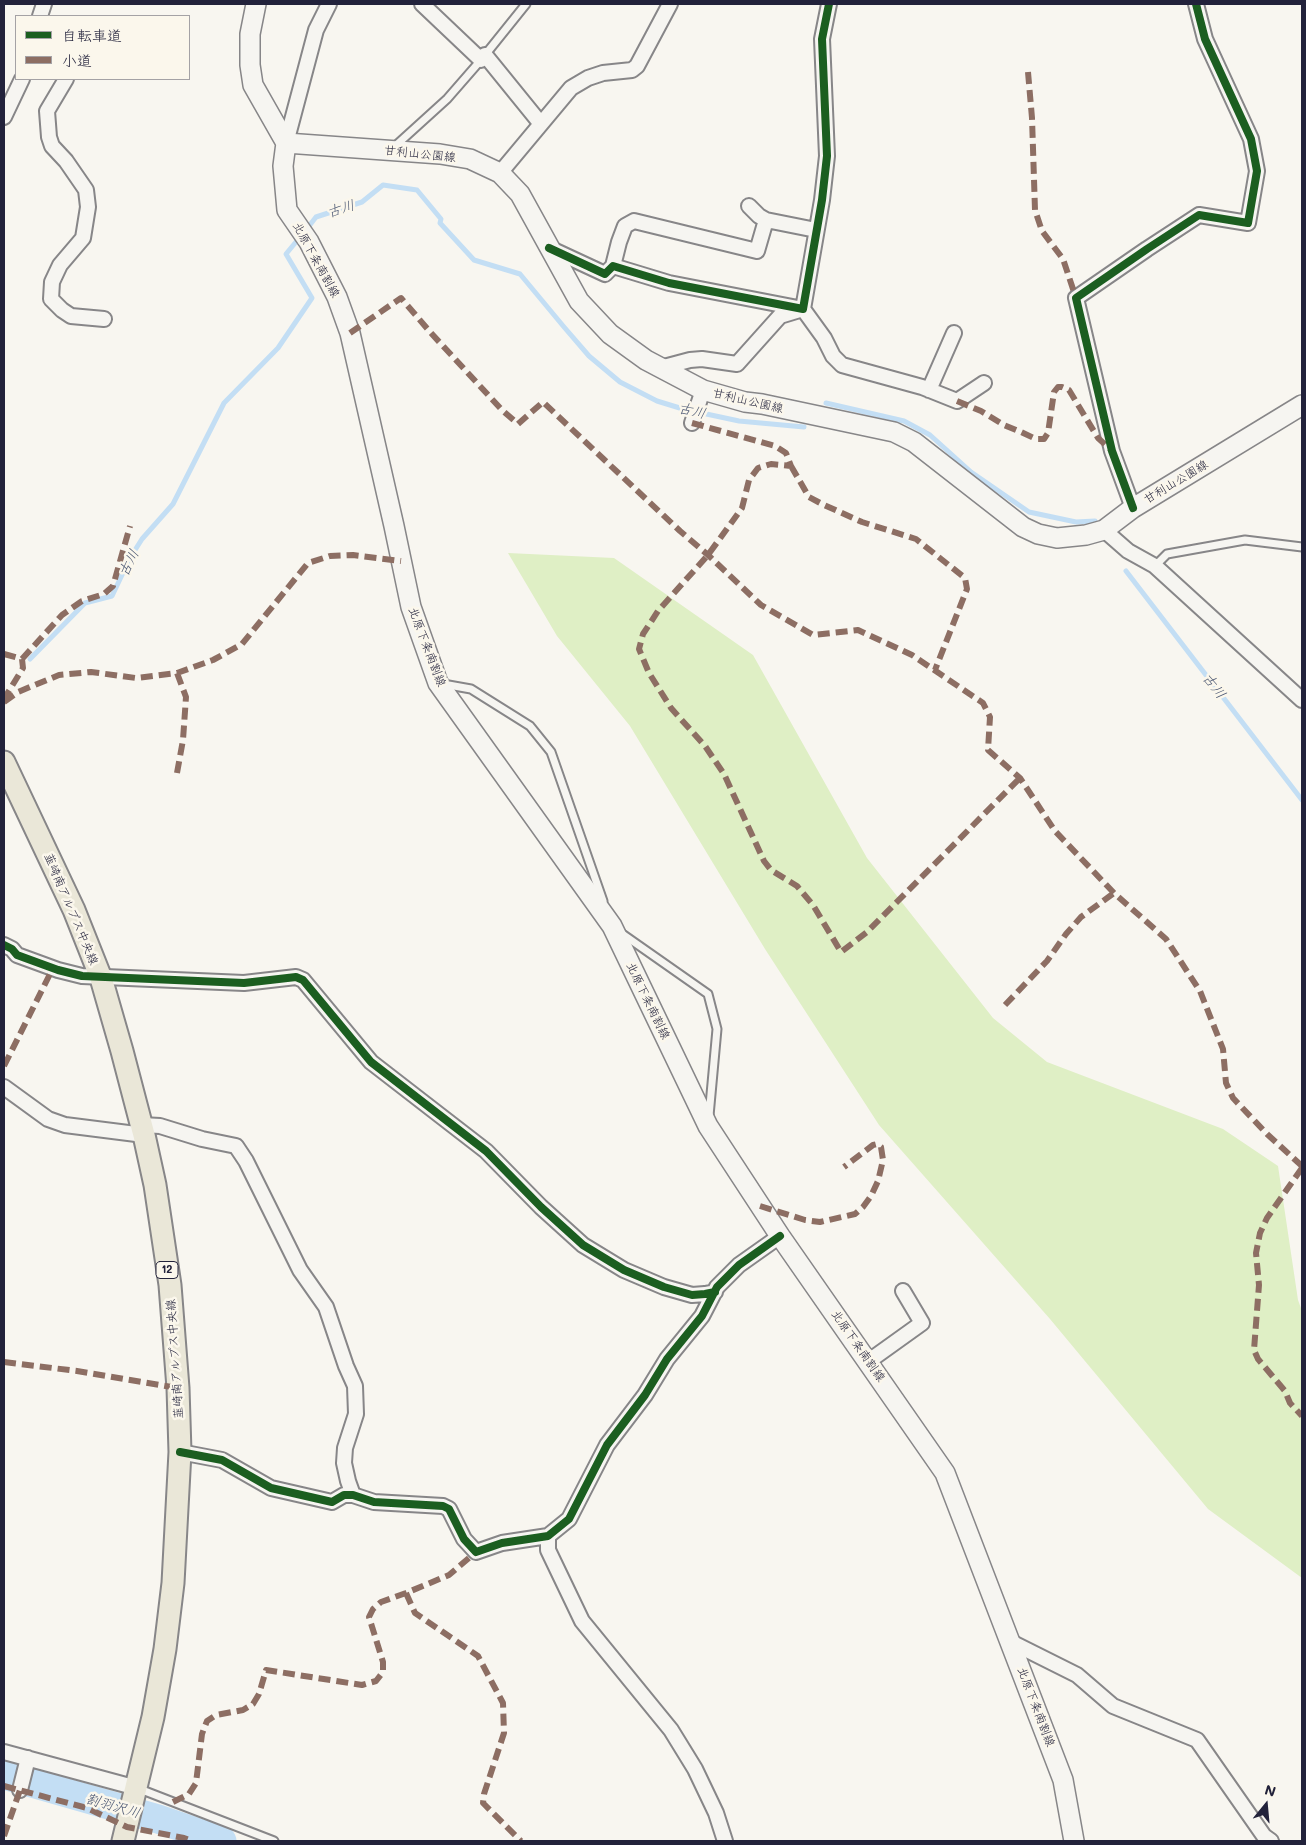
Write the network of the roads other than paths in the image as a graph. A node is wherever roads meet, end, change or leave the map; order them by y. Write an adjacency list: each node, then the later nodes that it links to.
1 (256, 4): 13 (main road)
2 (329, 4): 13 (street)
3 (422, 4): 8 (street)
4 (526, 4): 8 (lane)
5 (670, 4): 12 (street)
6 (829, 4): 18 (street)
7 (1196, 4): 30 (street)
8 (483, 58): 12 (street); 14 (lane)
9 (22, 80): 11 (street)
10 (65, 80): 22 (street)
11 (4, 116)
12 (541, 124): 15 (street)
13 (286, 143): 14 (main road, 甘利山公園線); 34 (main road, 北原下条南割線)
14 (390, 150): 15 (main road, 甘利山公園線)
15 (500, 173): 19 (main road, 甘利山公園線)
16 (749, 206): 17 (street)
17 (766, 220): 18 (street); 20 (street)
18 (816, 230): 21 (street)
19 (549, 248): 20 (street); 24 (main road, 甘利山公園線)
20 (613, 266): 21 (street)
21 (803, 309): 24 (street); 26 (street)
22 (104, 319)
23 (954, 334): 26 (street)
24 (660, 368): 27 (main road, 甘利山公園線)
25 (984, 382): 26 (street)
26 (929, 390)
27 (701, 396): 29 (street); 31 (main road, 甘利山公園線)
28 (1302, 405): 30 (main road, 甘利山公園線)
29 (692, 423)
30 (1133, 508): 31 (main road, 甘利山公園線)
31 (1104, 530): 33 (street)
32 (1302, 547): 33 (lane)
33 (1155, 566): 35 (street)
34 (438, 683): 37 (main road, 北原下条南割線); 37 (lane)
35 (1302, 700)
36 (4, 762): 39 (main road, 韮崎南アルプス中央線 / 12)
37 (612, 926): 41 (main road, 北原下条南割線); 41 (lane)
38 (4, 945): 39 (street)
39 (101, 978): 42 (main road, 韮崎南アルプス中央線 / 12); 45 (street)
40 (4, 1087): 42 (street)
41 (708, 1126): 43 (main road, 北原下条南割線)
42 (143, 1130): 47 (main road, 韮崎南アルプス中央線 / 12); 48 (street)
43 (780, 1236): 45 (street); 46 (main road, 北原下条南割線)
44 (903, 1290): 46 (street)
45 (715, 1292): 49 (street)
46 (869, 1362): 50 (main road, 北原下条南割線)
47 (180, 1452): 48 (street); 54 (main road, 韮崎南アルプス中央線 / 12)
48 (353, 1494): 49 (street)
49 (548, 1536): 57 (street)
50 (1011, 1642): 58 (main road, 北原下条南割線); 59 (street)
51 (4, 1752): 52 (street)
52 (27, 1762): 53 (street); 54 (street)
53 (20, 1790)
54 (135, 1795): 55 (main road, 12); 56 (lane)
55 (125, 1834)
56 (274, 1841)
57 (725, 1841)
58 (1074, 1841)
59 (1271, 1841)

